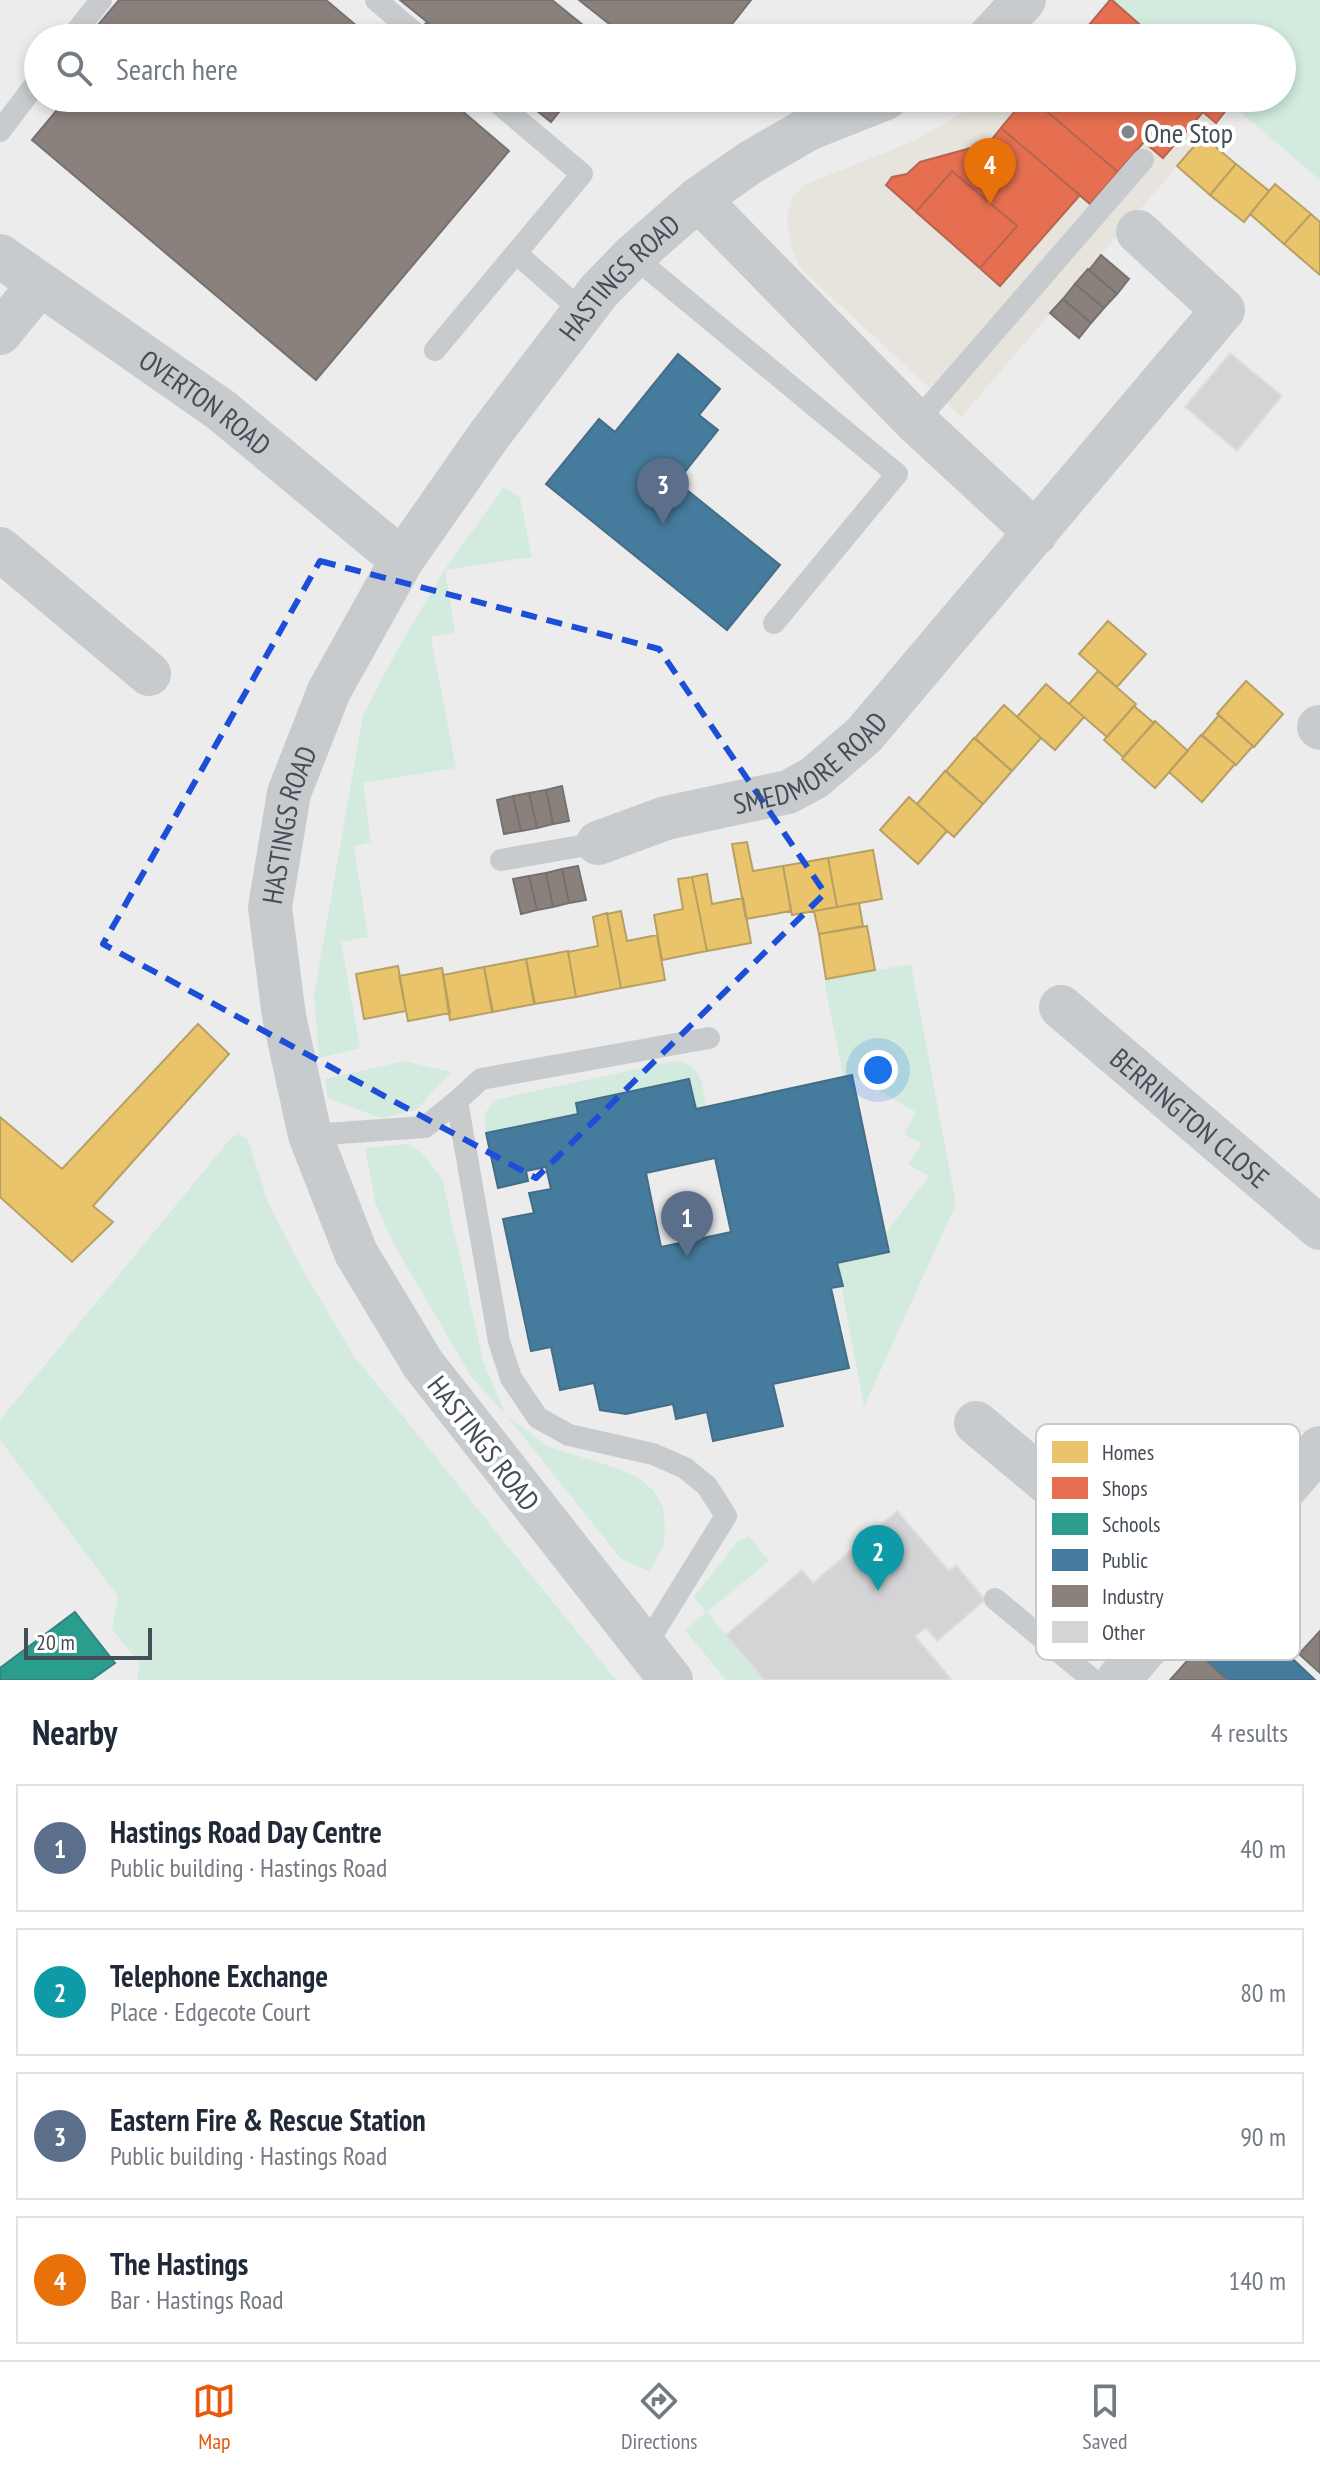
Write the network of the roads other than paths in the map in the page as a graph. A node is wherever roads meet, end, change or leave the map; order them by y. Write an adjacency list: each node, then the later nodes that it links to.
1 (101, 0): 4 (lane)
2 (376, 0): 5 (lane)
3 (1024, 0): 6 (street)
4 (82, 24)
5 (404, 24)
6 (1002, 24)
7 (24, 99): 10 (lane)
8 (509, 112): 14 (lane)
9 (851, 112): 12 (street, HASTINGS ROAD)
10 (0, 131)
11 (1143, 160): 21 (lane)
12 (698, 199): 16 (street, HASTINGS ROAD); 21 (street)
13 (1138, 232): 22 (street, SMEDMORE ROAD)
14 (516, 253): 18 (lane); 20 (lane)
15 (0, 256): 17 (street, OVERTON ROAD)
16 (633, 256): 18 (street, HASTINGS ROAD); 25 (lane)
17 (39, 285): 19 (street); 24 (street, OVERTON ROAD)
18 (583, 312): 24 (street, HASTINGS ROAD)
19 (0, 333)
20 (435, 350)
21 (916, 422): 22 (street)
22 (1036, 533): 27 (street, SMEDMORE ROAD)
23 (0, 549): 26 (street)
24 (402, 560): 32 (street, HASTINGS ROAD)
25 (774, 623)
26 (149, 674)
27 (598, 843): 28 (lane, SMEDMORE ROAD)
28 (501, 860)
29 (1061, 1007): 33 (street, BERRINGTON CLOSE)
30 (709, 1038): 31 (lane)
31 (457, 1101): 32 (lane); 42 (lane)
32 (310, 1135): 42 (street, HASTINGS ROAD)
33 (1320, 1228)
34 (976, 1423): 37 (street)
35 (1320, 1448): 36 (street)
36 (1300, 1471)
37 (1036, 1473)
38 (995, 1599): 39 (lane)
39 (1036, 1633)
40 (1069, 1660): 43 (lane)
41 (1136, 1660): 44 (street)
42 (657, 1664)
43 (1093, 1680)
44 (1118, 1680)

